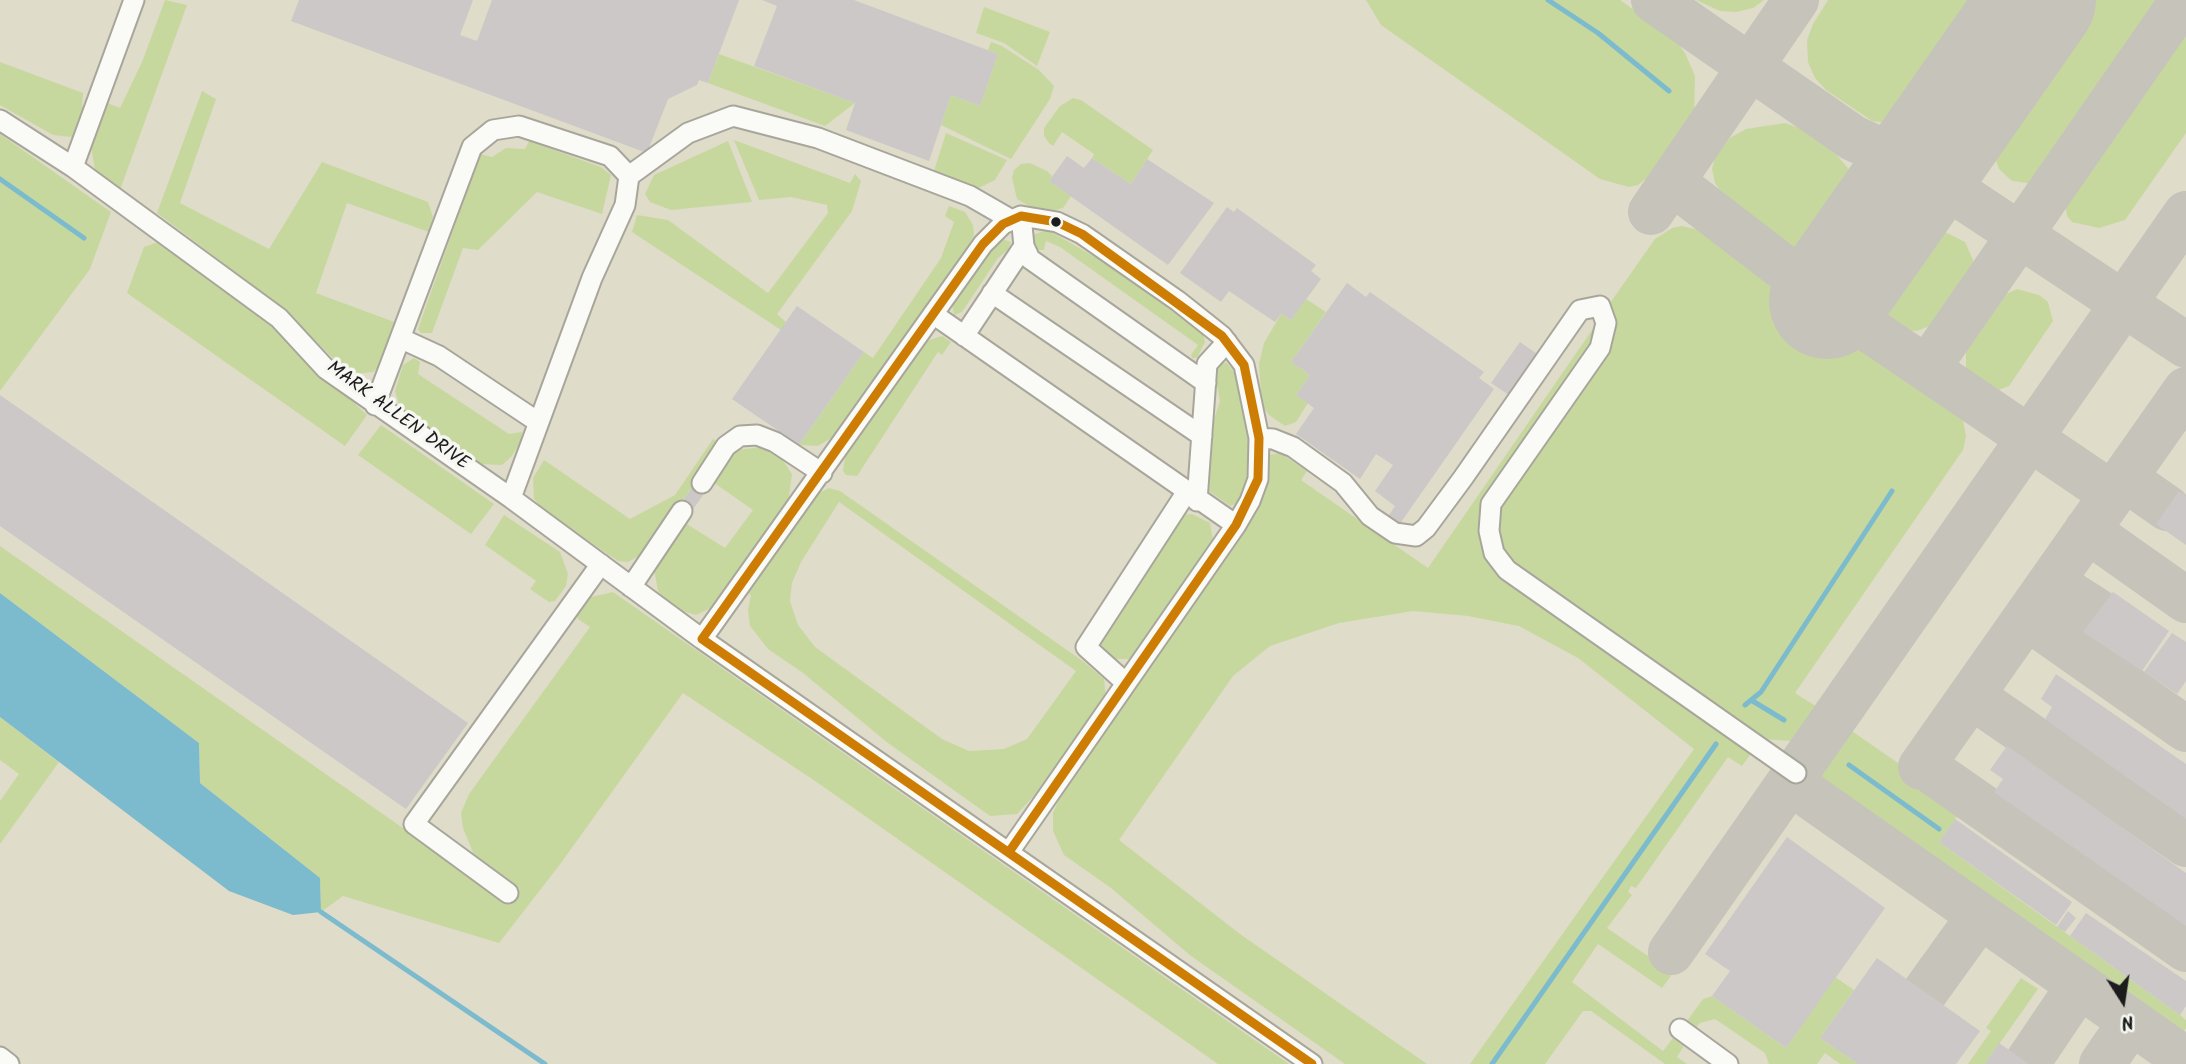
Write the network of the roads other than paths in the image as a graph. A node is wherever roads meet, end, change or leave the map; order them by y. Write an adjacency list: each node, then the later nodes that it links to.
1 (134, 0): 3 (street)
2 (0, 120): 3 (street, MARK ALLEN DRIVE)
3 (73, 167): 13 (street, MARK ALLEN DRIVE)
4 (629, 176): 5 (street); 10 (street); 14 (street)
5 (1016, 218): 6 (street); 8 (street); 11 (street)
6 (1024, 246): 7 (street); 12 (street)
7 (992, 293): 9 (street); 15 (street)
8 (933, 314): 9 (street); 17 (street)
9 (964, 336): 19 (street)
10 (402, 339): 13 (street); 14 (street)
11 (1227, 342): 12 (street); 16 (street)
12 (1206, 383): 15 (street)
13 (375, 404): 20 (street, MARK ALLEN DRIVE)
14 (538, 422): 20 (street)
15 (1202, 436): 19 (street)
16 (1259, 438): 22 (street); 27 (street)
17 (822, 473): 18 (street); 25 (street)
18 (702, 483)
19 (1191, 497): 22 (street); 26 (street)
20 (511, 498): 23 (street, MARK ALLEN DRIVE)
21 (682, 511): 24 (street)
22 (1236, 525): 26 (street)
23 (601, 564): 24 (street, MARK ALLEN DRIVE); 29 (street)
24 (631, 587): 25 (street, MARK ALLEN DRIVE)
25 (702, 639): 28 (street, MARK ALLEN DRIVE)
26 (1126, 683): 28 (street)
27 (1796, 773)
28 (1009, 852): 33 (street, MARK ALLEN DRIVE)
29 (508, 893)
30 (1680, 1029): 34 (street)
31 (0, 1057): 32 (street)
32 (9, 1064)
33 (1311, 1064)
34 (1728, 1064)

